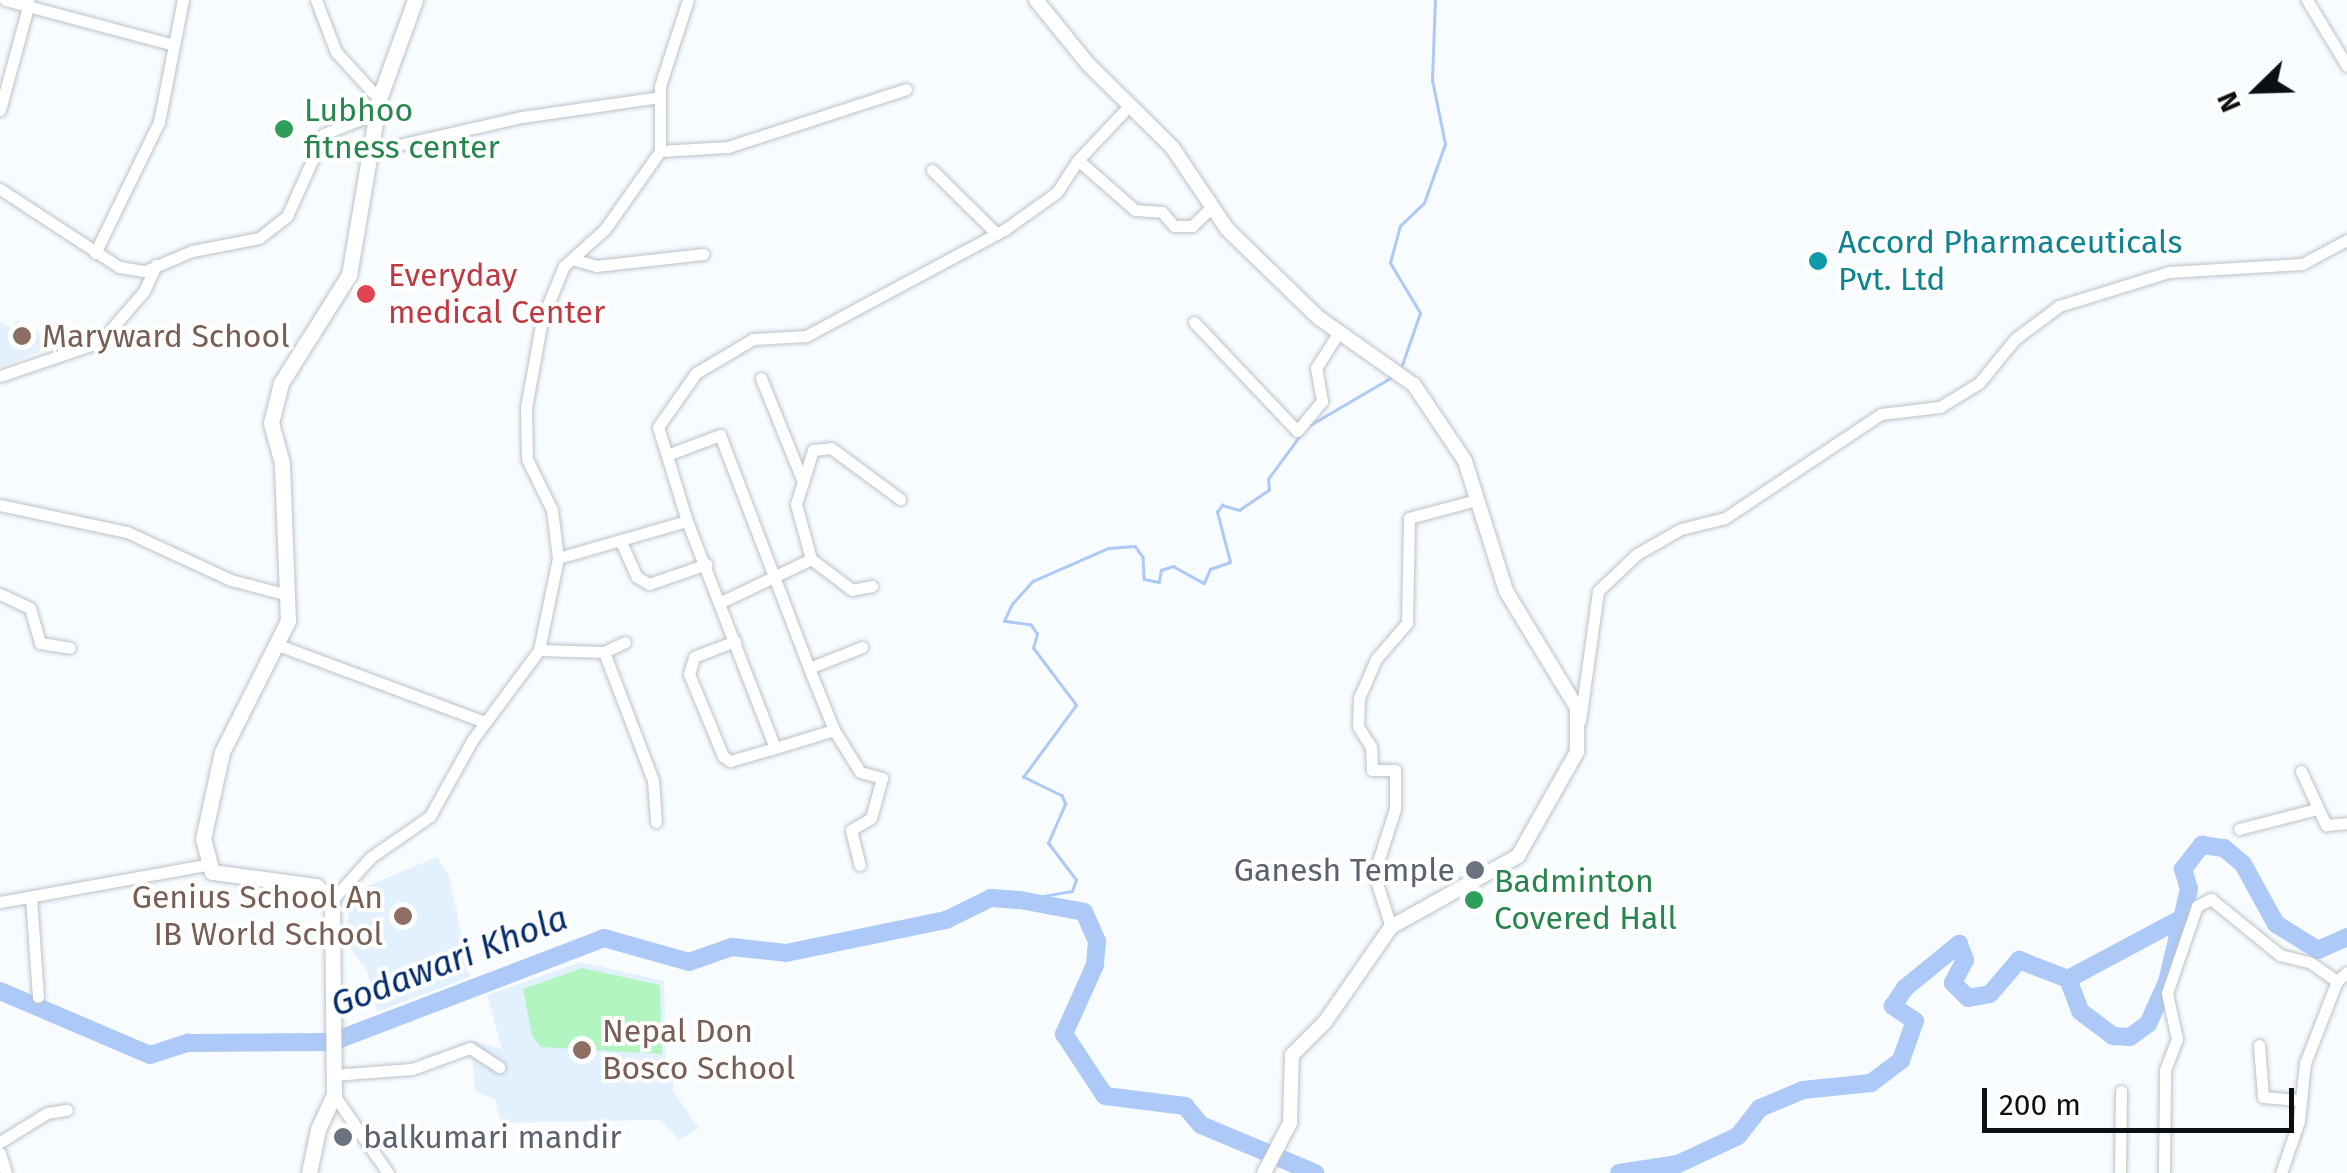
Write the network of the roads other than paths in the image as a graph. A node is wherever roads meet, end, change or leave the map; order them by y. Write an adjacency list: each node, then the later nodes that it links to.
1 (5, 0): 8 (street)
2 (183, 0): 9 (street)
3 (316, 0): 14 (street)
4 (414, 0): 14 (main road)
5 (688, 0): 13 (street)
6 (1036, 0): 15 (street)
7 (2307, 0): 10 (street)
8 (29, 3): 9 (street); 11 (street)
9 (174, 45): 25 (street)
10 (2347, 66)
11 (3, 86): 16 (street)
12 (906, 89): 18 (street)
13 (660, 97): 17 (street); 18 (street)
14 (379, 99): 17 (main road); 28 (street)
15 (1130, 105): 19 (street); 22 (street)
16 (0, 110)
17 (372, 151): 46 (main road)
18 (660, 151): 27 (street)
19 (1078, 160): 22 (street); 23 (street)
20 (932, 170): 23 (street)
21 (2, 198): 25 (street)
22 (1213, 206): 30 (street)
23 (997, 234): 33 (street)
24 (2347, 240): 57 (street)
25 (95, 253): 28 (street)
26 (703, 254): 27 (street)
27 (572, 259): 40 (street)
28 (156, 265): 31 (street)
29 (1194, 322): 30 (street)
30 (1339, 332): 36 (street)
31 (0, 376)
32 (761, 378): 34 (street)
33 (666, 455): 38 (street); 43 (street)
34 (802, 482): 35 (street); 41 (street)
35 (900, 499)
36 (1476, 500): 57 (street); 70 (street)
37 (0, 505): 46 (street)
38 (687, 521): 39 (street); 42 (street)
39 (622, 544): 40 (street); 42 (street)
40 (558, 558): 53 (street)
41 (810, 559): 43 (street); 44 (street)
42 (707, 564): 47 (street)
43 (775, 576): 47 (street); 55 (street)
44 (872, 586)
45 (0, 594): 52 (street)
46 (288, 596): 50 (main road)
47 (721, 602): 48 (street)
48 (735, 640): 59 (street); 59 (street)
49 (625, 642): 54 (street)
50 (278, 645): 56 (street); 65 (main road)
51 (862, 647): 55 (street)
52 (70, 648)
53 (539, 650): 54 (street); 56 (street)
54 (604, 652): 62 (street)
55 (809, 668): 58 (street)
56 (484, 722): 68 (street)
57 (1580, 725): 70 (street)
58 (834, 730): 59 (street); 66 (street)
59 (775, 748)
60 (2301, 771): 61 (street)
61 (2317, 809): 63 (street); 64 (street)
62 (656, 822)
63 (2347, 823)
64 (2239, 830)
65 (206, 865): 67 (street); 68 (main road)
66 (860, 865)
67 (32, 897): 69 (street); 72 (street)
68 (332, 900): 75 (main road)
69 (0, 902)
70 (1391, 928): 85 (street)
71 (2342, 976): 78 (street); 87 (street)
72 (38, 997)
73 (2259, 1046): 78 (street)
74 (500, 1066): 75 (street)
75 (332, 1069): 77 (main road)
76 (2121, 1091): 86 (street)
77 (334, 1095): 83 (main road); 84 (street)
78 (2302, 1100): 88 (street)
79 (67, 1110): 80 (street)
80 (0, 1142)
81 (0, 1153): 82 (street)
82 (6, 1173)
83 (309, 1173)
84 (388, 1173)
85 (1264, 1173)
86 (2120, 1173)
87 (2164, 1173)
88 (2281, 1173)

